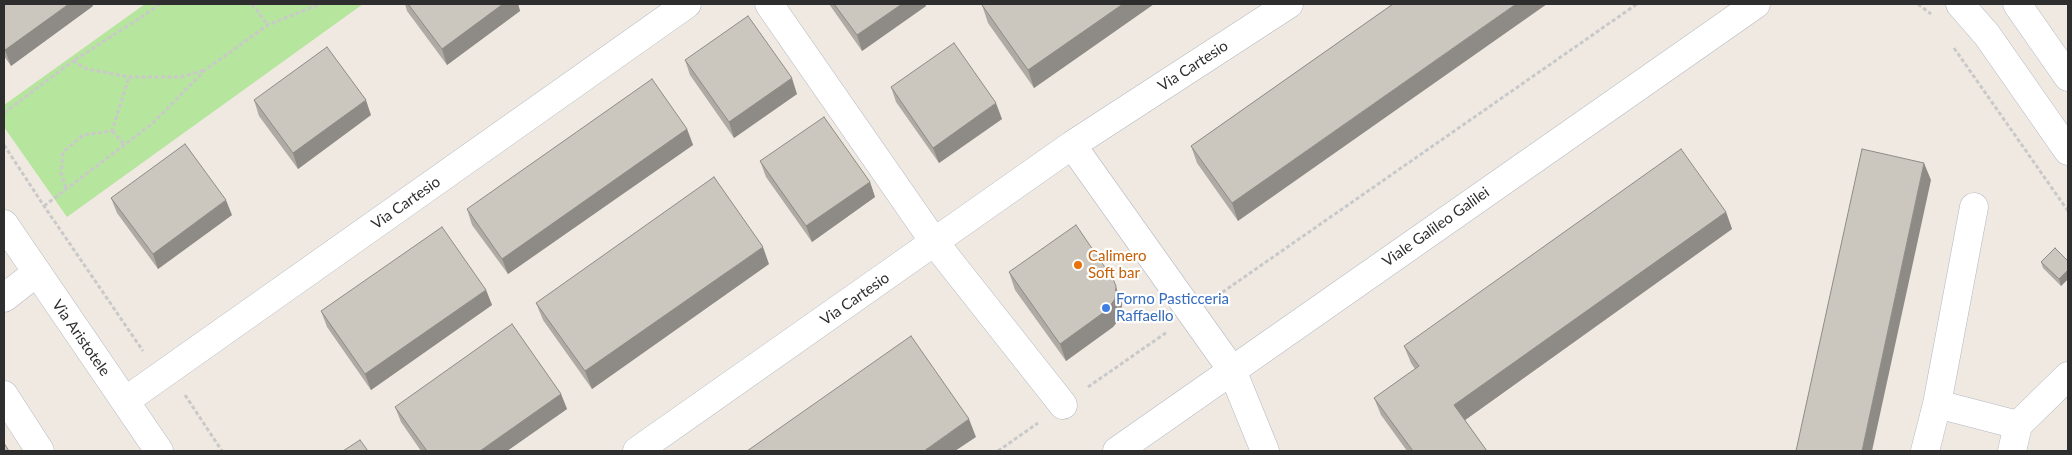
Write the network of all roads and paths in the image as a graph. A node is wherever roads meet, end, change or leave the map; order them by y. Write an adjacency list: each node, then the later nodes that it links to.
1 (160, 4): 15 (path)
2 (252, 4): 13 (path)
3 (320, 4): 13 (path)
4 (686, 4): 35 (street, Via Cartesio)
5 (769, 4): 30 (street)
6 (1289, 4): 23 (street, Via Cartesio)
7 (1637, 4): 33 (path)
8 (1756, 4): 34 (street, Viale Galileo Galilei)
9 (1918, 4): 12 (path)
10 (1960, 4): 24 (street)
11 (2016, 4): 18 (street)
12 (1935, 20)
13 (268, 25): 16 (path)
14 (1952, 44): 28 (path)
15 (73, 61): 17 (path); 19 (path)
16 (205, 70): 17 (path); 21 (path)
17 (129, 77): 20 (path)
18 (2068, 78)
19 (4, 113)
20 (112, 131): 21 (path); 25 (path)
21 (124, 144): 25 (path)
22 (4, 145): 26 (path)
23 (1072, 145): 30 (street, Via Cartesio); 33 (street)
24 (2068, 151)
25 (66, 188): 26 (path)
26 (44, 206): 35 (path)
27 (1974, 207): 39 (street)
28 (2068, 212)
29 (4, 224): 31 (street, Via Aristotele)
30 (935, 243): 40 (street); 45 (street, Via Cartesio)
31 (36, 273): 32 (street); 38 (street, Via Aristotele)
32 (4, 298)
33 (1192, 314): 34 (street); 40 (path)
34 (1232, 370): 47 (street, Viale Galileo Galilei); 48 (street)
35 (169, 371): 38 (street, Via Cartesio); 44 (path)
36 (2068, 376): 41 (street)
37 (4, 395): 42 (street)
38 (126, 401): 43 (street, Via Aristotele)
39 (1936, 404): 41 (street); 49 (street)
40 (1063, 405): 46 (path)
41 (2015, 438)
42 (40, 451)
43 (159, 451)
44 (222, 451)
45 (637, 451)
46 (998, 451)
47 (1117, 451)
48 (1265, 451)
49 (1926, 451)

